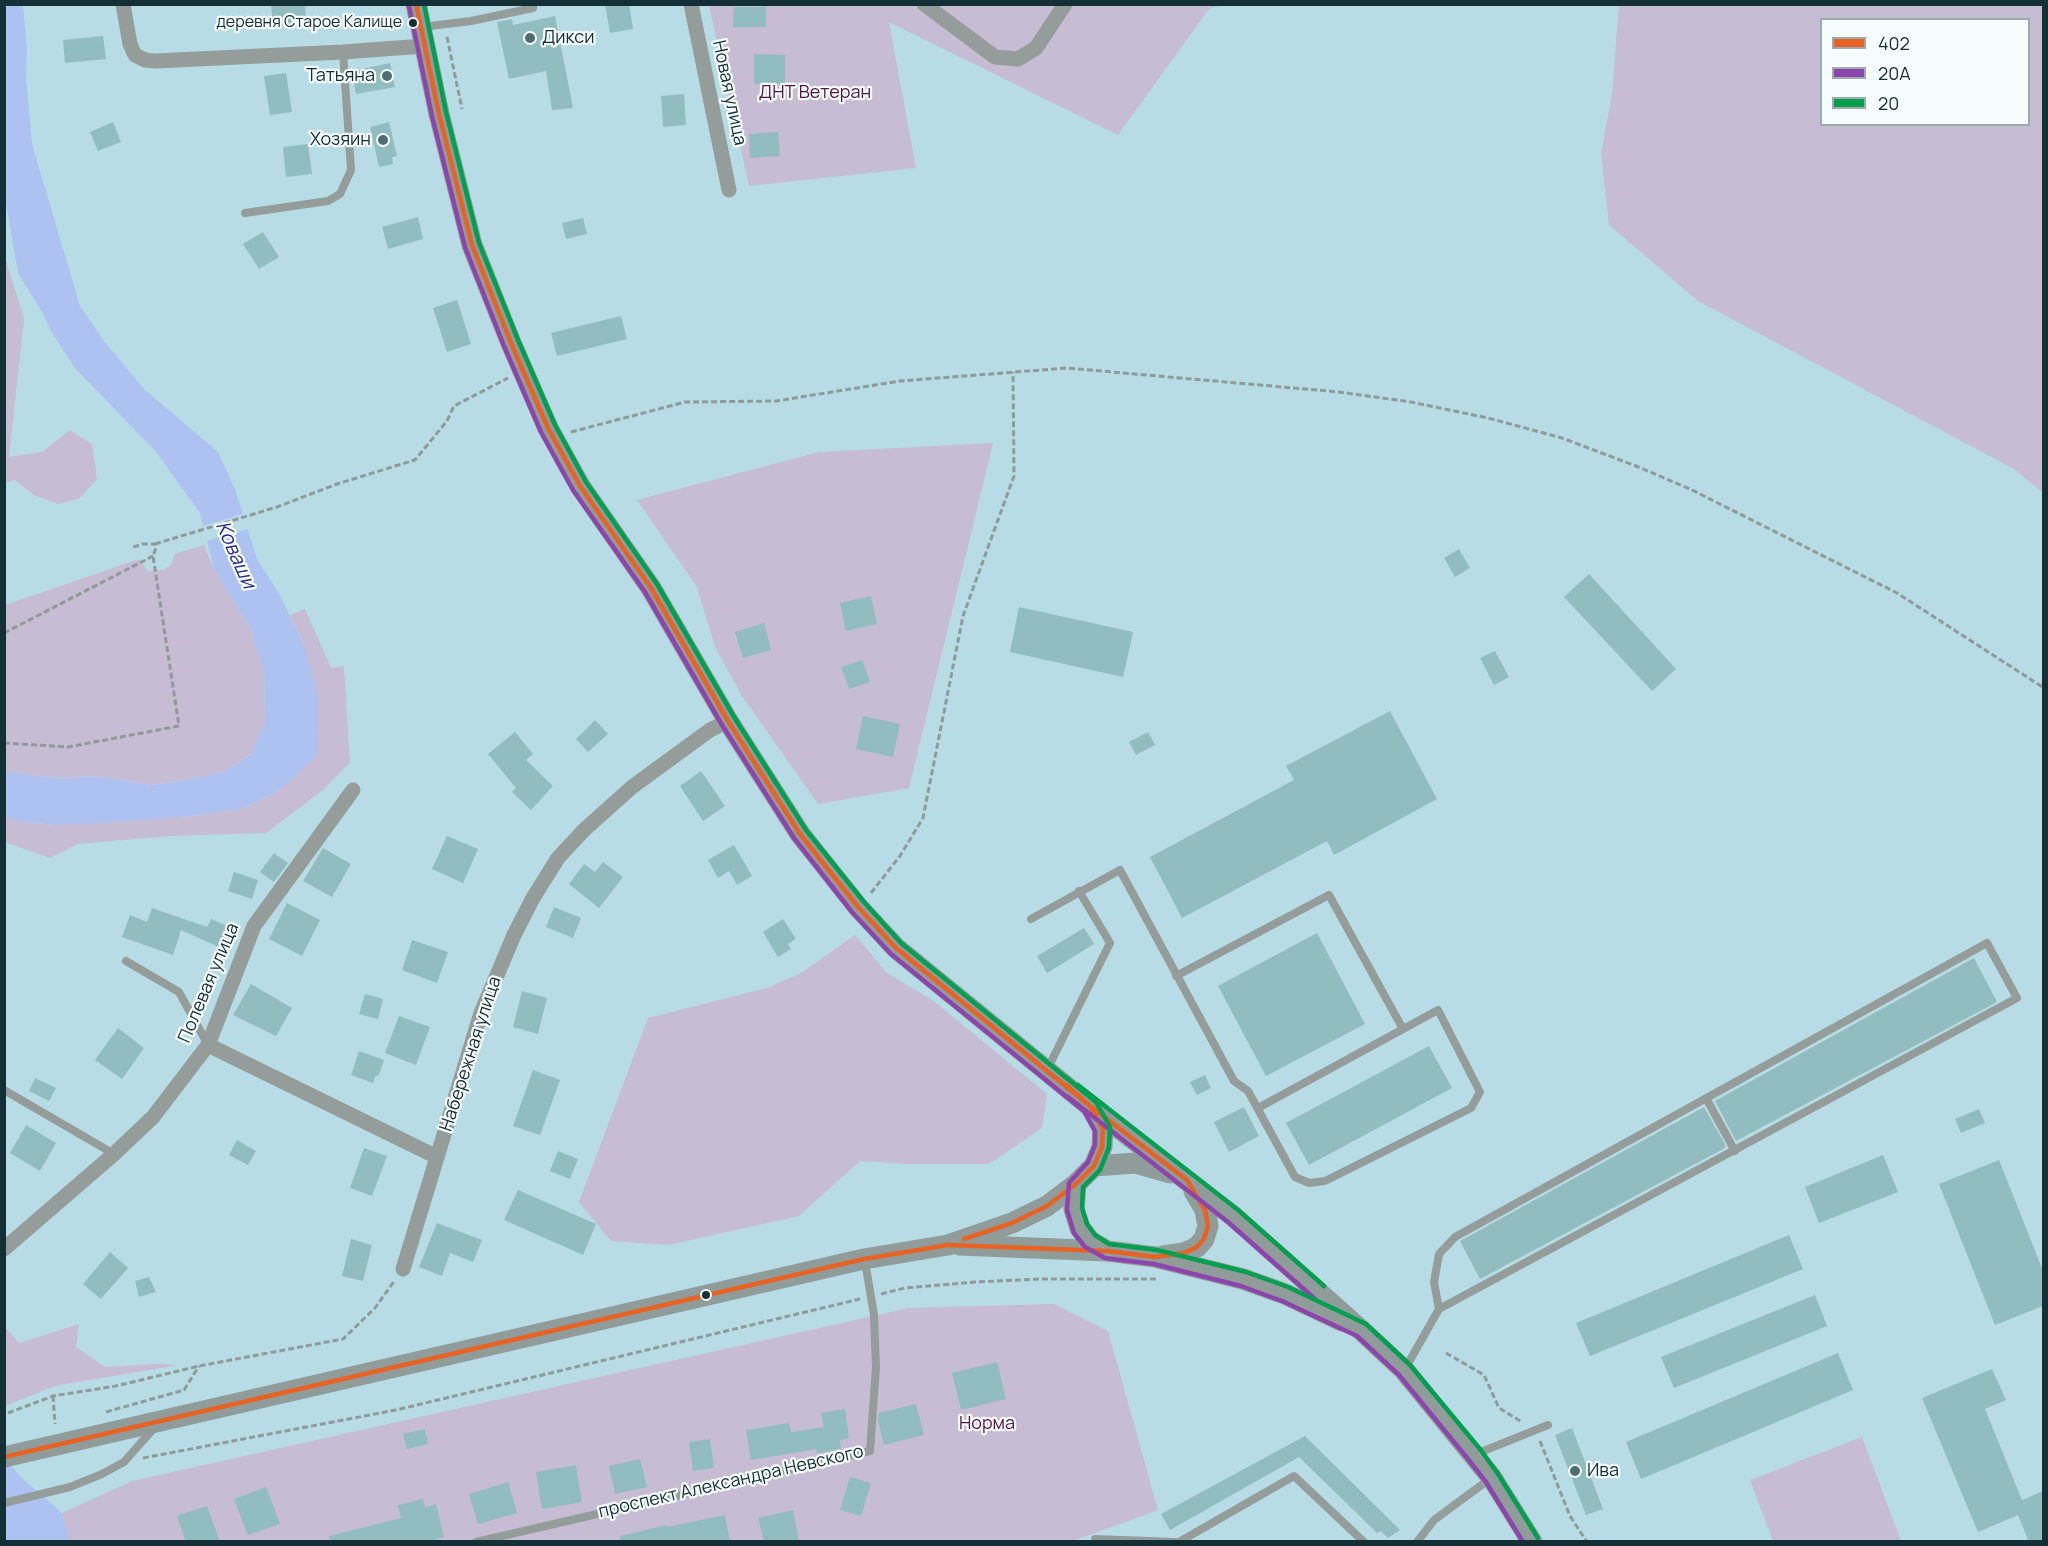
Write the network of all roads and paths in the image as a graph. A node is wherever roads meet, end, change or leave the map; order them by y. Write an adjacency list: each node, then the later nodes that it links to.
1 (123, 4): 9 (street)
2 (416, 4): 8 (main road)
3 (533, 4): 7 (lane)
4 (691, 4): 11 (street, Новая улица)
5 (924, 4): 6 (street)
6 (1065, 4)
7 (445, 24): 8 (lane); 10 (path)
8 (422, 36): 9 (street); 21 (main road)
9 (344, 52): 12 (lane)
10 (462, 109)
11 (729, 190)
12 (245, 213)
13 (1013, 372): 15 (path); 20 (path); 25 (path)
14 (512, 376): 16 (path)
15 (566, 433)
16 (155, 544): 17 (path); 18 (path)
17 (133, 547)
18 (153, 556): 19 (path); 22 (path)
19 (4, 633)
20 (2043, 688)
21 (728, 721): 25 (main road); 38 (street, Набережная улица)
22 (4, 743)
23 (353, 790): 30 (street, Полевая улица)
24 (1078, 891): 26 (lane); 28 (lane); 31 (lane)
25 (858, 907): 31 (main road)
26 (1030, 919)
27 (126, 961): 30 (lane)
28 (1176, 976): 29 (lane); 35 (lane)
29 (1403, 1029): 35 (lane); 35 (lane)
30 (208, 1045): 37 (street, Полевая улица); 38 (street, Набережная улица)
31 (1047, 1069): 34 (main road)
32 (4, 1090): 37 (lane)
33 (1706, 1098): 36 (lane); 36 (lane); 50 (lane)
34 (1090, 1106): 39 (main road); 40 (main road)
35 (1258, 1108)
36 (1735, 1151): 50 (lane)
37 (114, 1154): 43 (street, Полевая улица)
38 (437, 1157): 47 (street, Набережная улица)
39 (1094, 1166): 40 (main road); 41 (main road)
40 (1187, 1180): 45 (main road); 51 (main road)
41 (1076, 1184): 42 (main road); 44 (main road)
42 (948, 1245): 44 (main road); 46 (main road)
43 (4, 1249)
44 (1107, 1251): 45 (main road)
45 (1155, 1257): 51 (main road)
46 (864, 1259): 49 (lane, проспект Александра Невского); 58 (main road)
47 (403, 1269): 53 (path)
48 (1162, 1278): 49 (path)
49 (871, 1296): 66 (path); 70 (lane, проспект Александра Невского)
50 (1439, 1309): 54 (lane)
51 (1361, 1330): 54 (main road)
52 (1446, 1353): 62 (path)
53 (199, 1366): 55 (path); 57 (path)
54 (1404, 1370): 64 (main road)
55 (53, 1396): 56 (path); 59 (path)
56 (8, 1413)
57 (102, 1413)
58 (161, 1421): 63 (main road); 66 (lane)
59 (55, 1424): 61 (path); 63 (path)
60 (1548, 1425): 62 (lane)
61 (45, 1427)
62 (1536, 1430): 64 (lane); 75 (path)
63 (65, 1432): 65 (main road)
64 (1474, 1454): 67 (main road)
65 (4, 1456)
66 (124, 1462): 68 (lane)
67 (1492, 1478): 73 (lane); 74 (main road)
68 (4, 1503)
69 (1095, 1539): 71 (lane)
70 (476, 1542)
71 (1177, 1542): 72 (lane)
72 (1364, 1542)
73 (1417, 1542)
74 (1532, 1542)
75 (1587, 1542)

